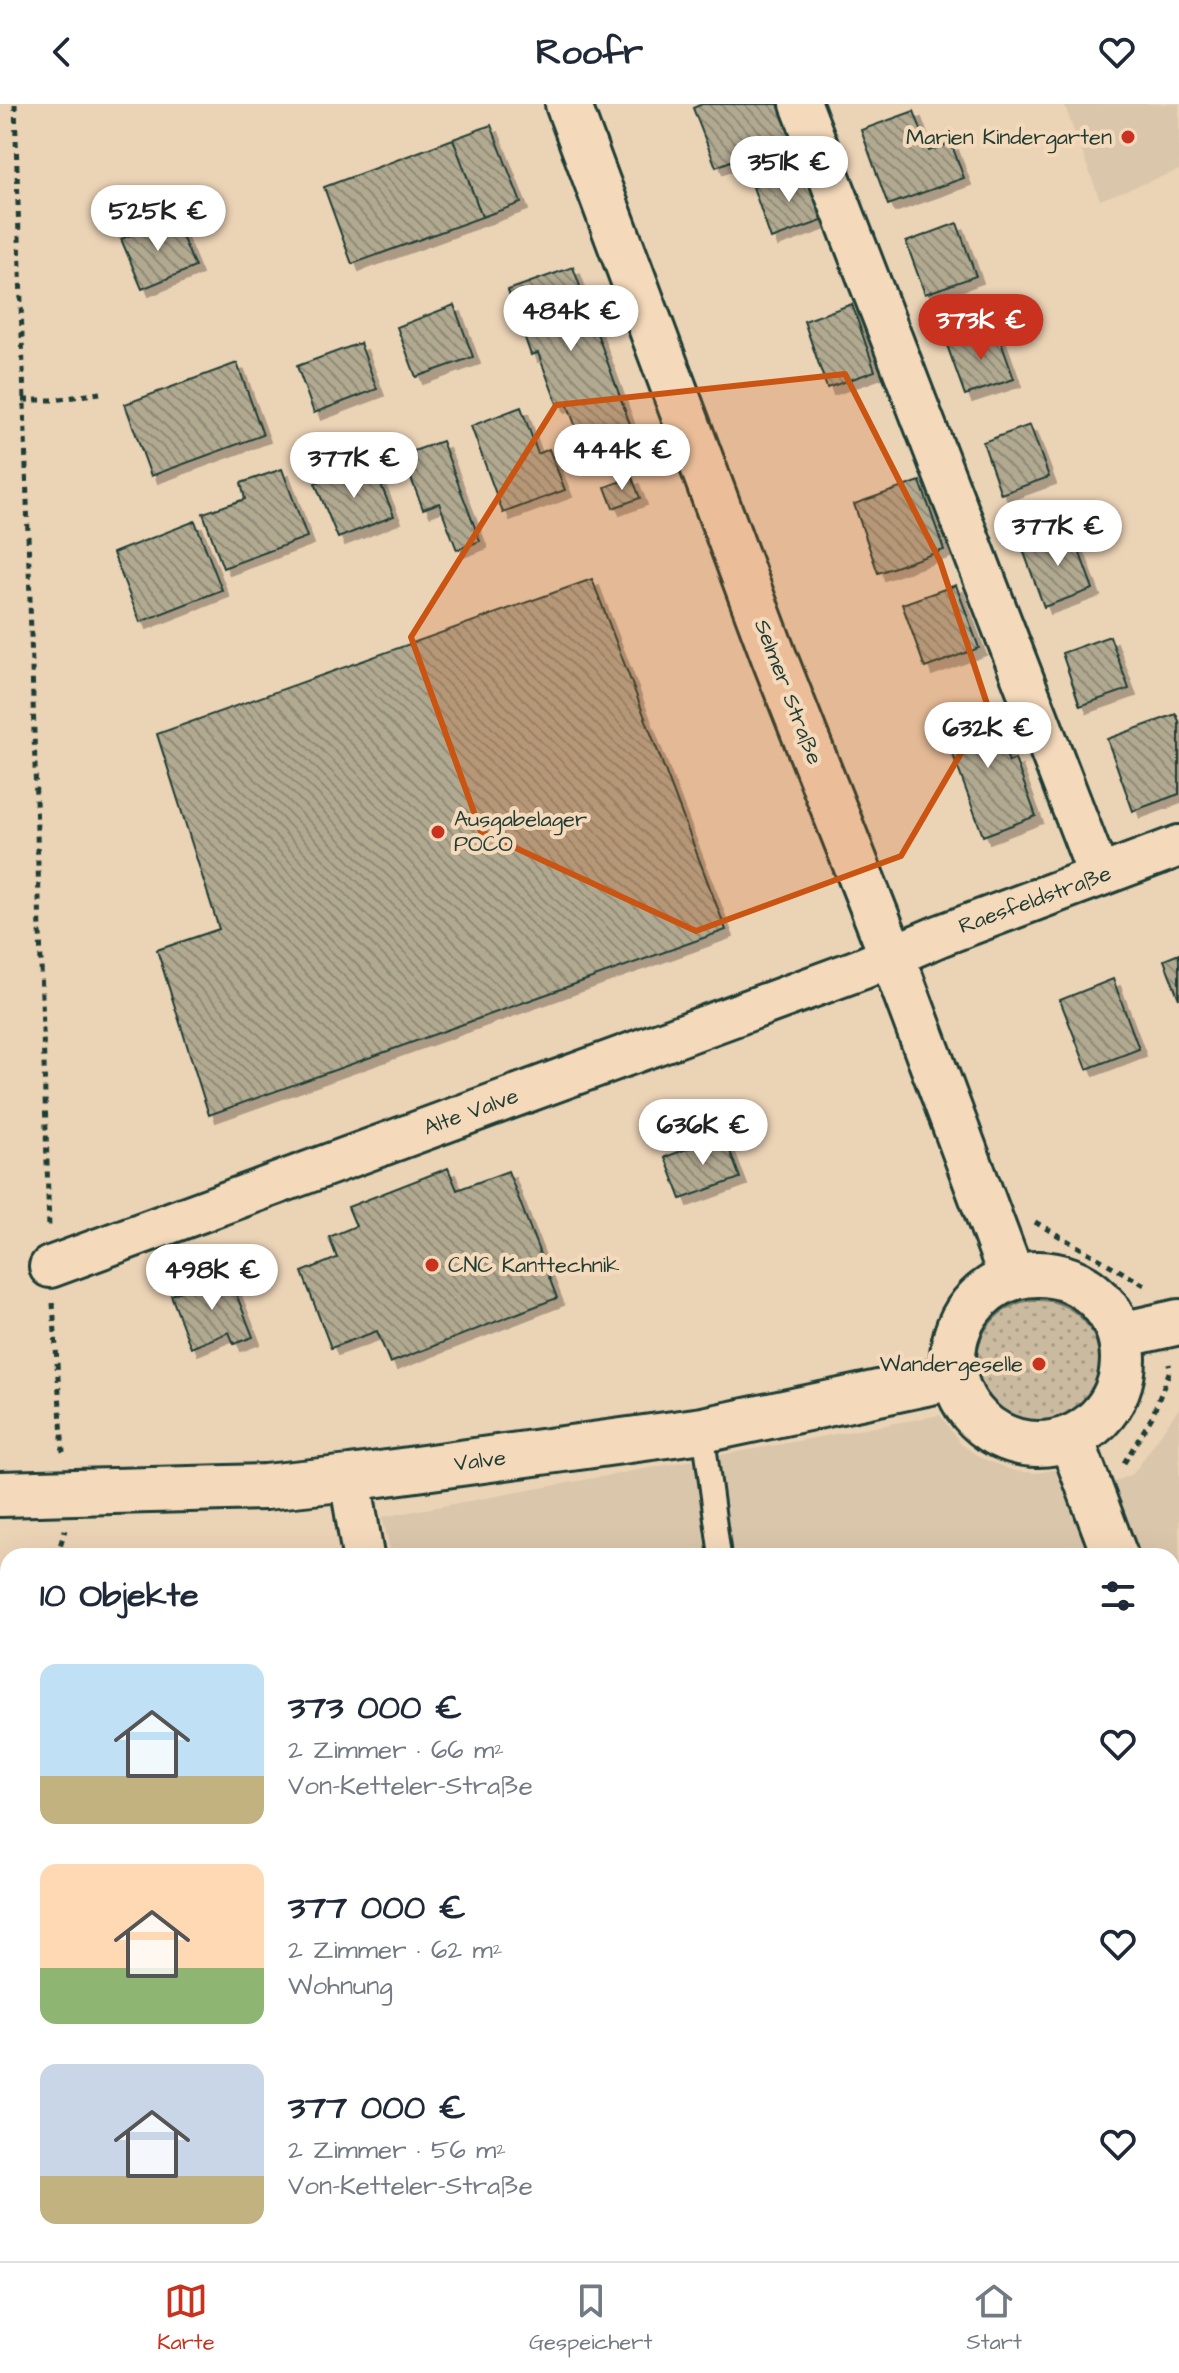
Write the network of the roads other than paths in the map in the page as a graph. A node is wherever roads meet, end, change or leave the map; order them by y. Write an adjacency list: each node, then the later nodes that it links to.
1 (568, 104): 5 (main road, Selmer Straße)
2 (801, 104): 4 (street)
3 (1179, 846): 4 (street, Raesfeldstraße)
4 (1099, 876): 5 (street, Raesfeldstraße)
5 (892, 956): 6 (street, Alte Valve); 7 (main road, Selmer Straße)
6 (50, 1267)
7 (1012, 1278): 8 (main road); 9 (main road)
8 (1154, 1328): 11 (main road)
9 (954, 1377): 10 (main road, Valve); 11 (main road)
10 (703, 1430): 12 (main road, Valve); 15 (lane)
11 (1071, 1439): 16 (main road)
12 (350, 1478): 13 (main road, Valve); 14 (street)
13 (35, 1494)
14 (362, 1548)
15 (719, 1548)
16 (1112, 1548)

